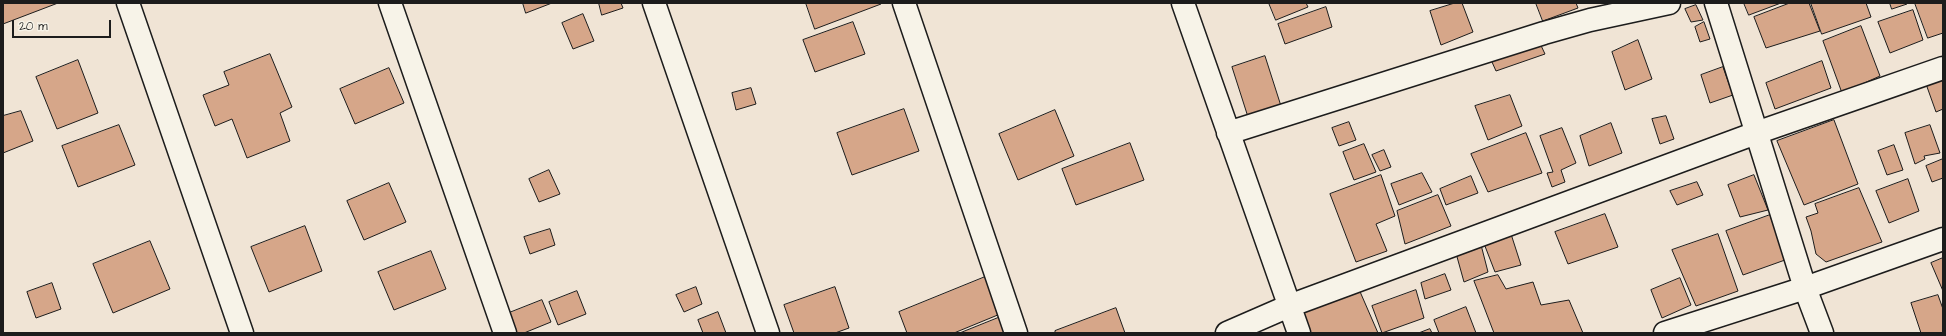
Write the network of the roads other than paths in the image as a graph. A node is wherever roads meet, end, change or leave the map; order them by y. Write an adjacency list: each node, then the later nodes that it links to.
1 (128, 3): 14 (street)
2 (390, 3): 15 (street)
3 (654, 3): 16 (street)
4 (904, 3): 17 (street)
5 (1183, 3): 9 (street)
6 (1669, 3): 9 (street)
7 (1716, 3): 10 (street)
8 (1943, 68): 10 (street)
9 (1228, 133): 13 (street)
10 (1756, 133): 12 (street); 13 (street)
11 (1943, 239): 12 (street)
12 (1805, 288): 20 (street); 21 (street)
13 (1289, 306): 18 (street); 19 (street)
14 (242, 333)
15 (505, 333)
16 (768, 333)
17 (1016, 333)
18 (1227, 333)
19 (1299, 333)
20 (1665, 333)
21 (1822, 333)

